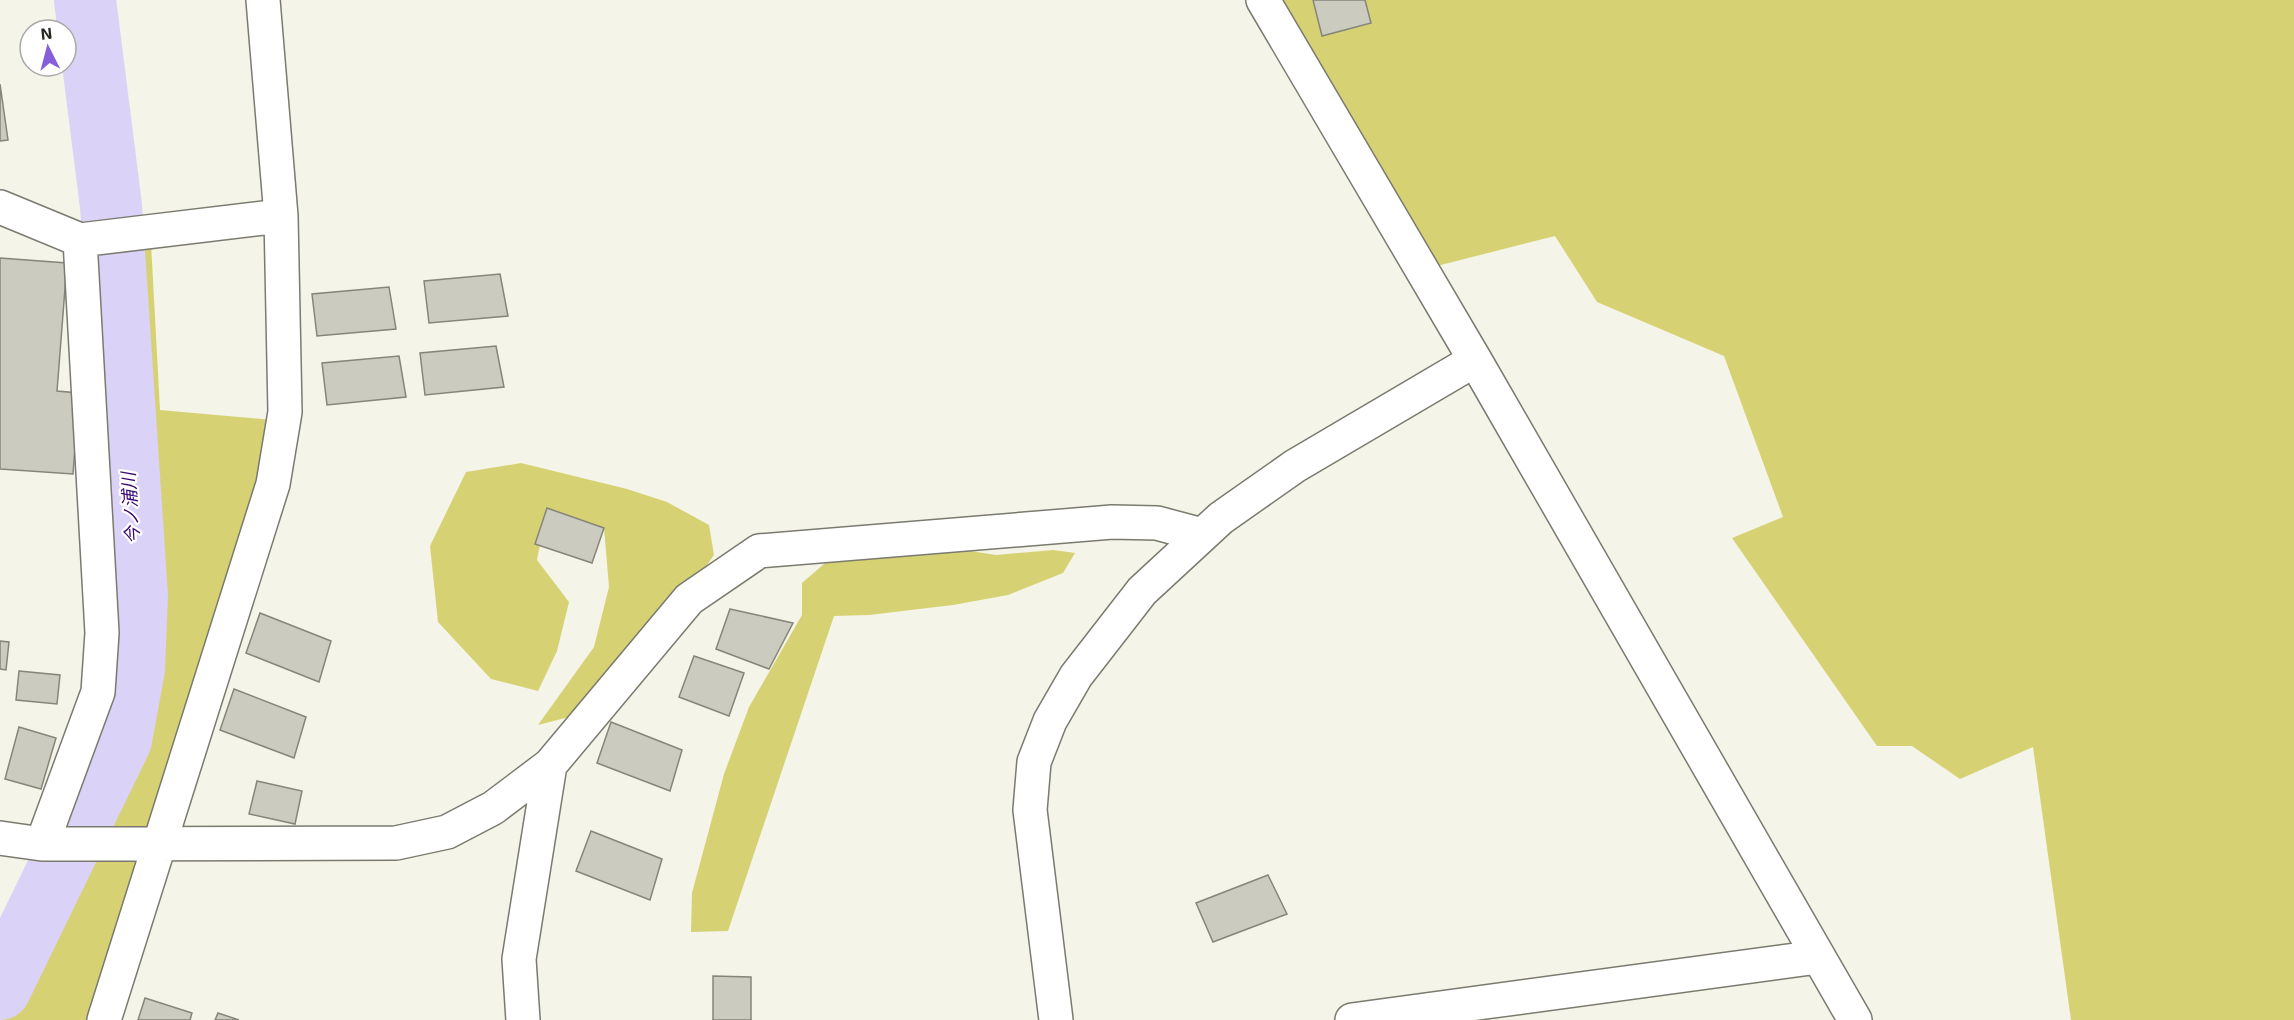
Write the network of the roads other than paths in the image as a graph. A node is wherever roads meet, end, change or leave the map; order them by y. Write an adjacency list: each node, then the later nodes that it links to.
1 (263, 0): 4 (street)
2 (1263, 0): 6 (street)
3 (0, 207): 5 (street)
4 (281, 216): 5 (street); 10 (street)
5 (80, 240): 11 (street)
6 (1475, 360): 7 (street); 12 (street)
7 (1202, 535): 8 (street); 15 (street)
8 (550, 765): 10 (street); 14 (street)
9 (0, 838): 11 (street)
10 (159, 842): 11 (street); 13 (street)
11 (42, 844)
12 (1818, 957): 16 (street); 17 (street)
13 (104, 1020)
14 (523, 1020)
15 (1056, 1020)
16 (1352, 1020)
17 (1855, 1020)

